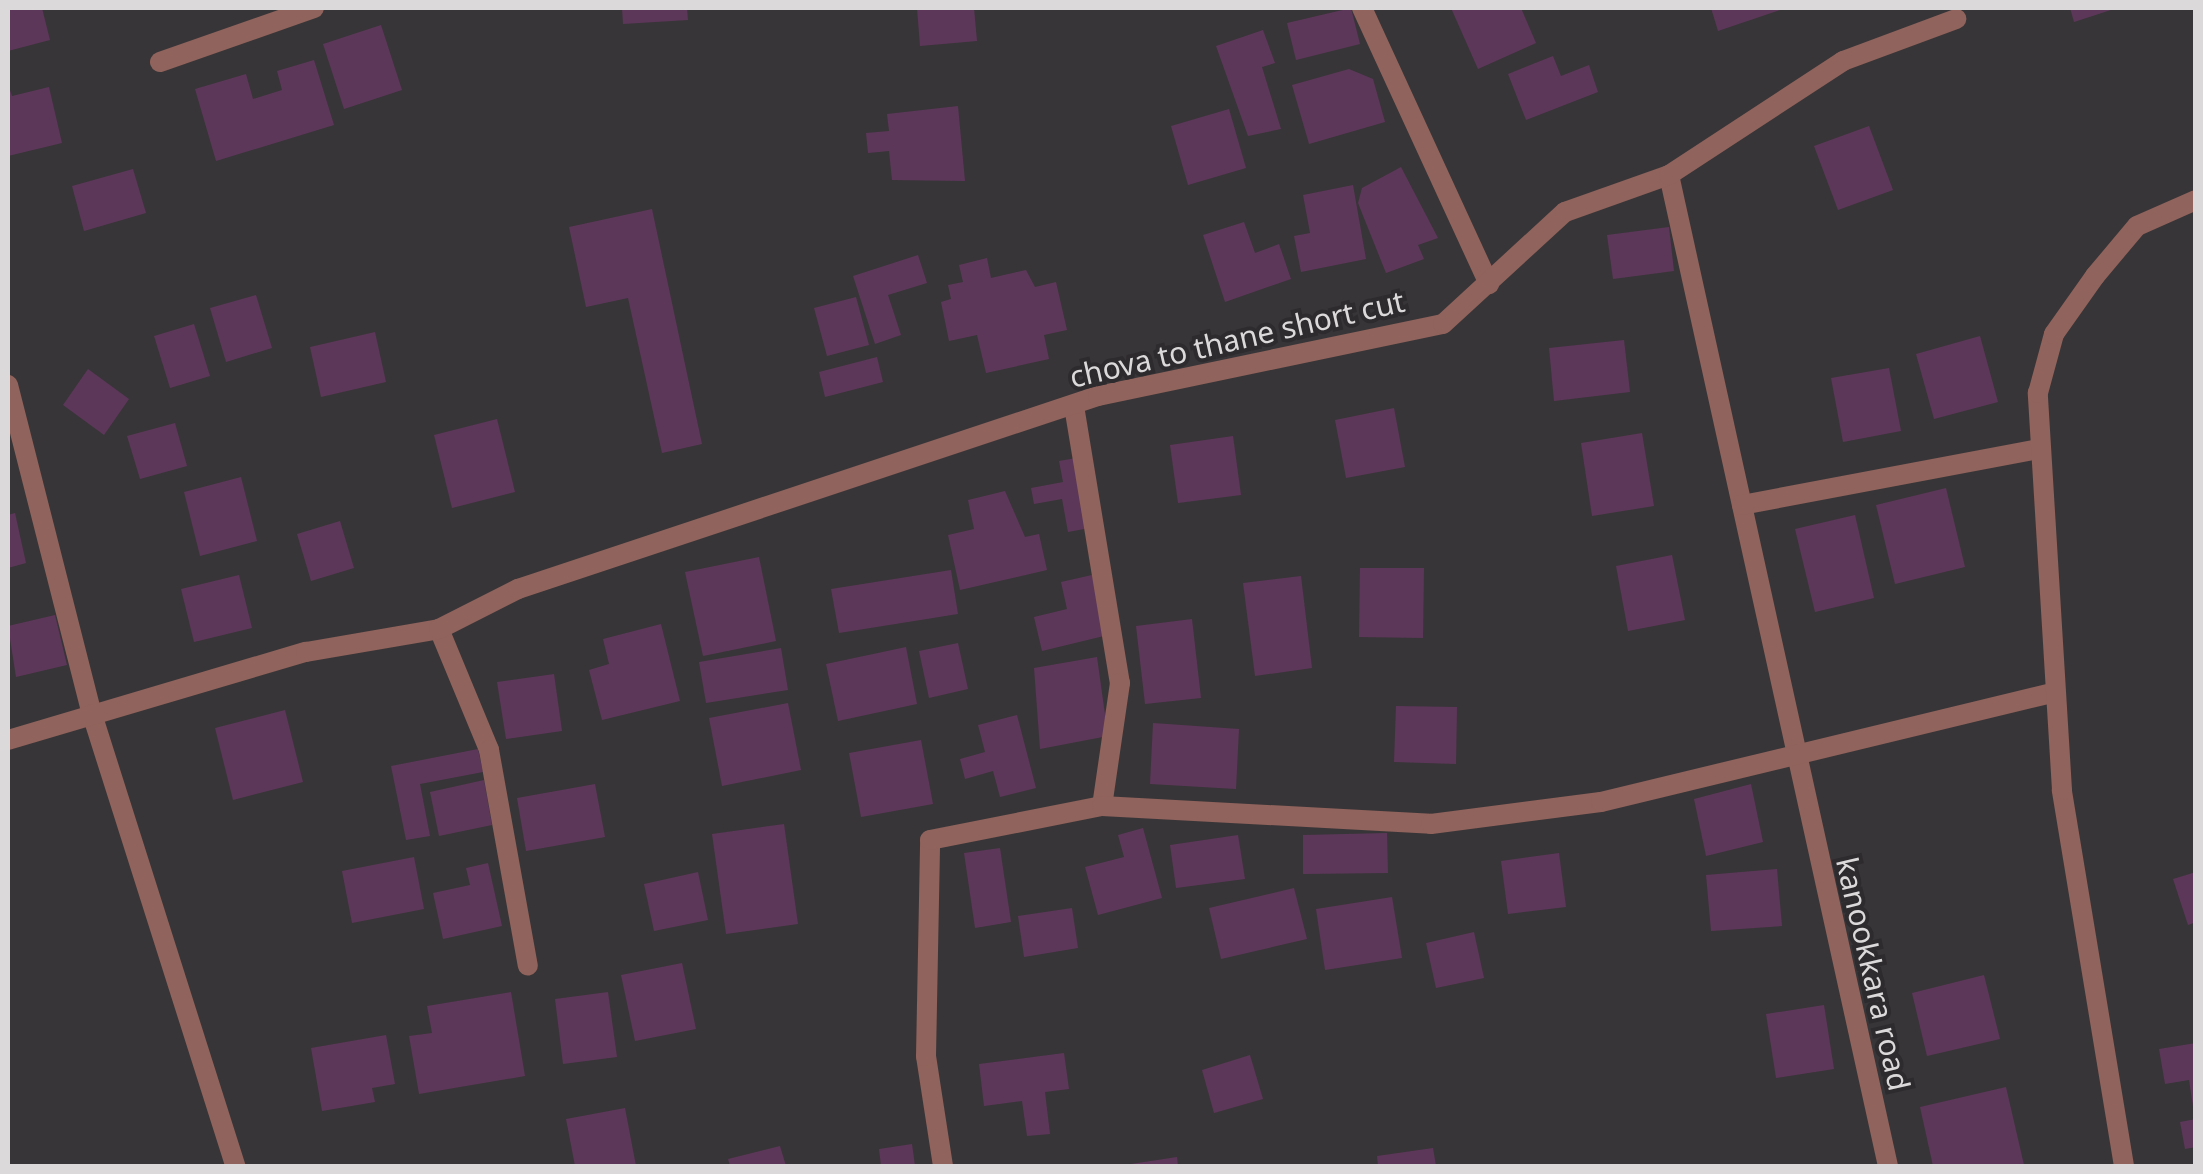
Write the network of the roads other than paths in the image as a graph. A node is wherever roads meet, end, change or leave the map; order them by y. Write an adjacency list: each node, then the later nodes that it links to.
1 (314, 8): 4 (street)
2 (1362, 8): 7 (street)
3 (1956, 19): 5 (street, chova to thane short cut)
4 (160, 62)
5 (1669, 175): 7 (street, chova to thane short cut); 11 (street)
6 (2196, 200): 10 (street)
7 (1490, 284): 9 (street, chova to thane short cut)
8 (8, 385): 14 (street)
9 (1074, 406): 12 (street, chova to thane short cut); 17 (street)
10 (2040, 449): 11 (street); 13 (street)
11 (1742, 506): 16 (street)
12 (439, 629): 14 (street, chova to thane short cut); 18 (street)
13 (2053, 692): 16 (street); 22 (street)
14 (92, 714): 15 (street, chova to thane short cut); 19 (street)
15 (8, 740)
16 (1792, 752): 17 (street); 21 (street, kanookkara road)
17 (1102, 806): 20 (street)
18 (528, 966)
19 (236, 1166)
20 (943, 1166)
21 (1888, 1166)
22 (2124, 1166)

